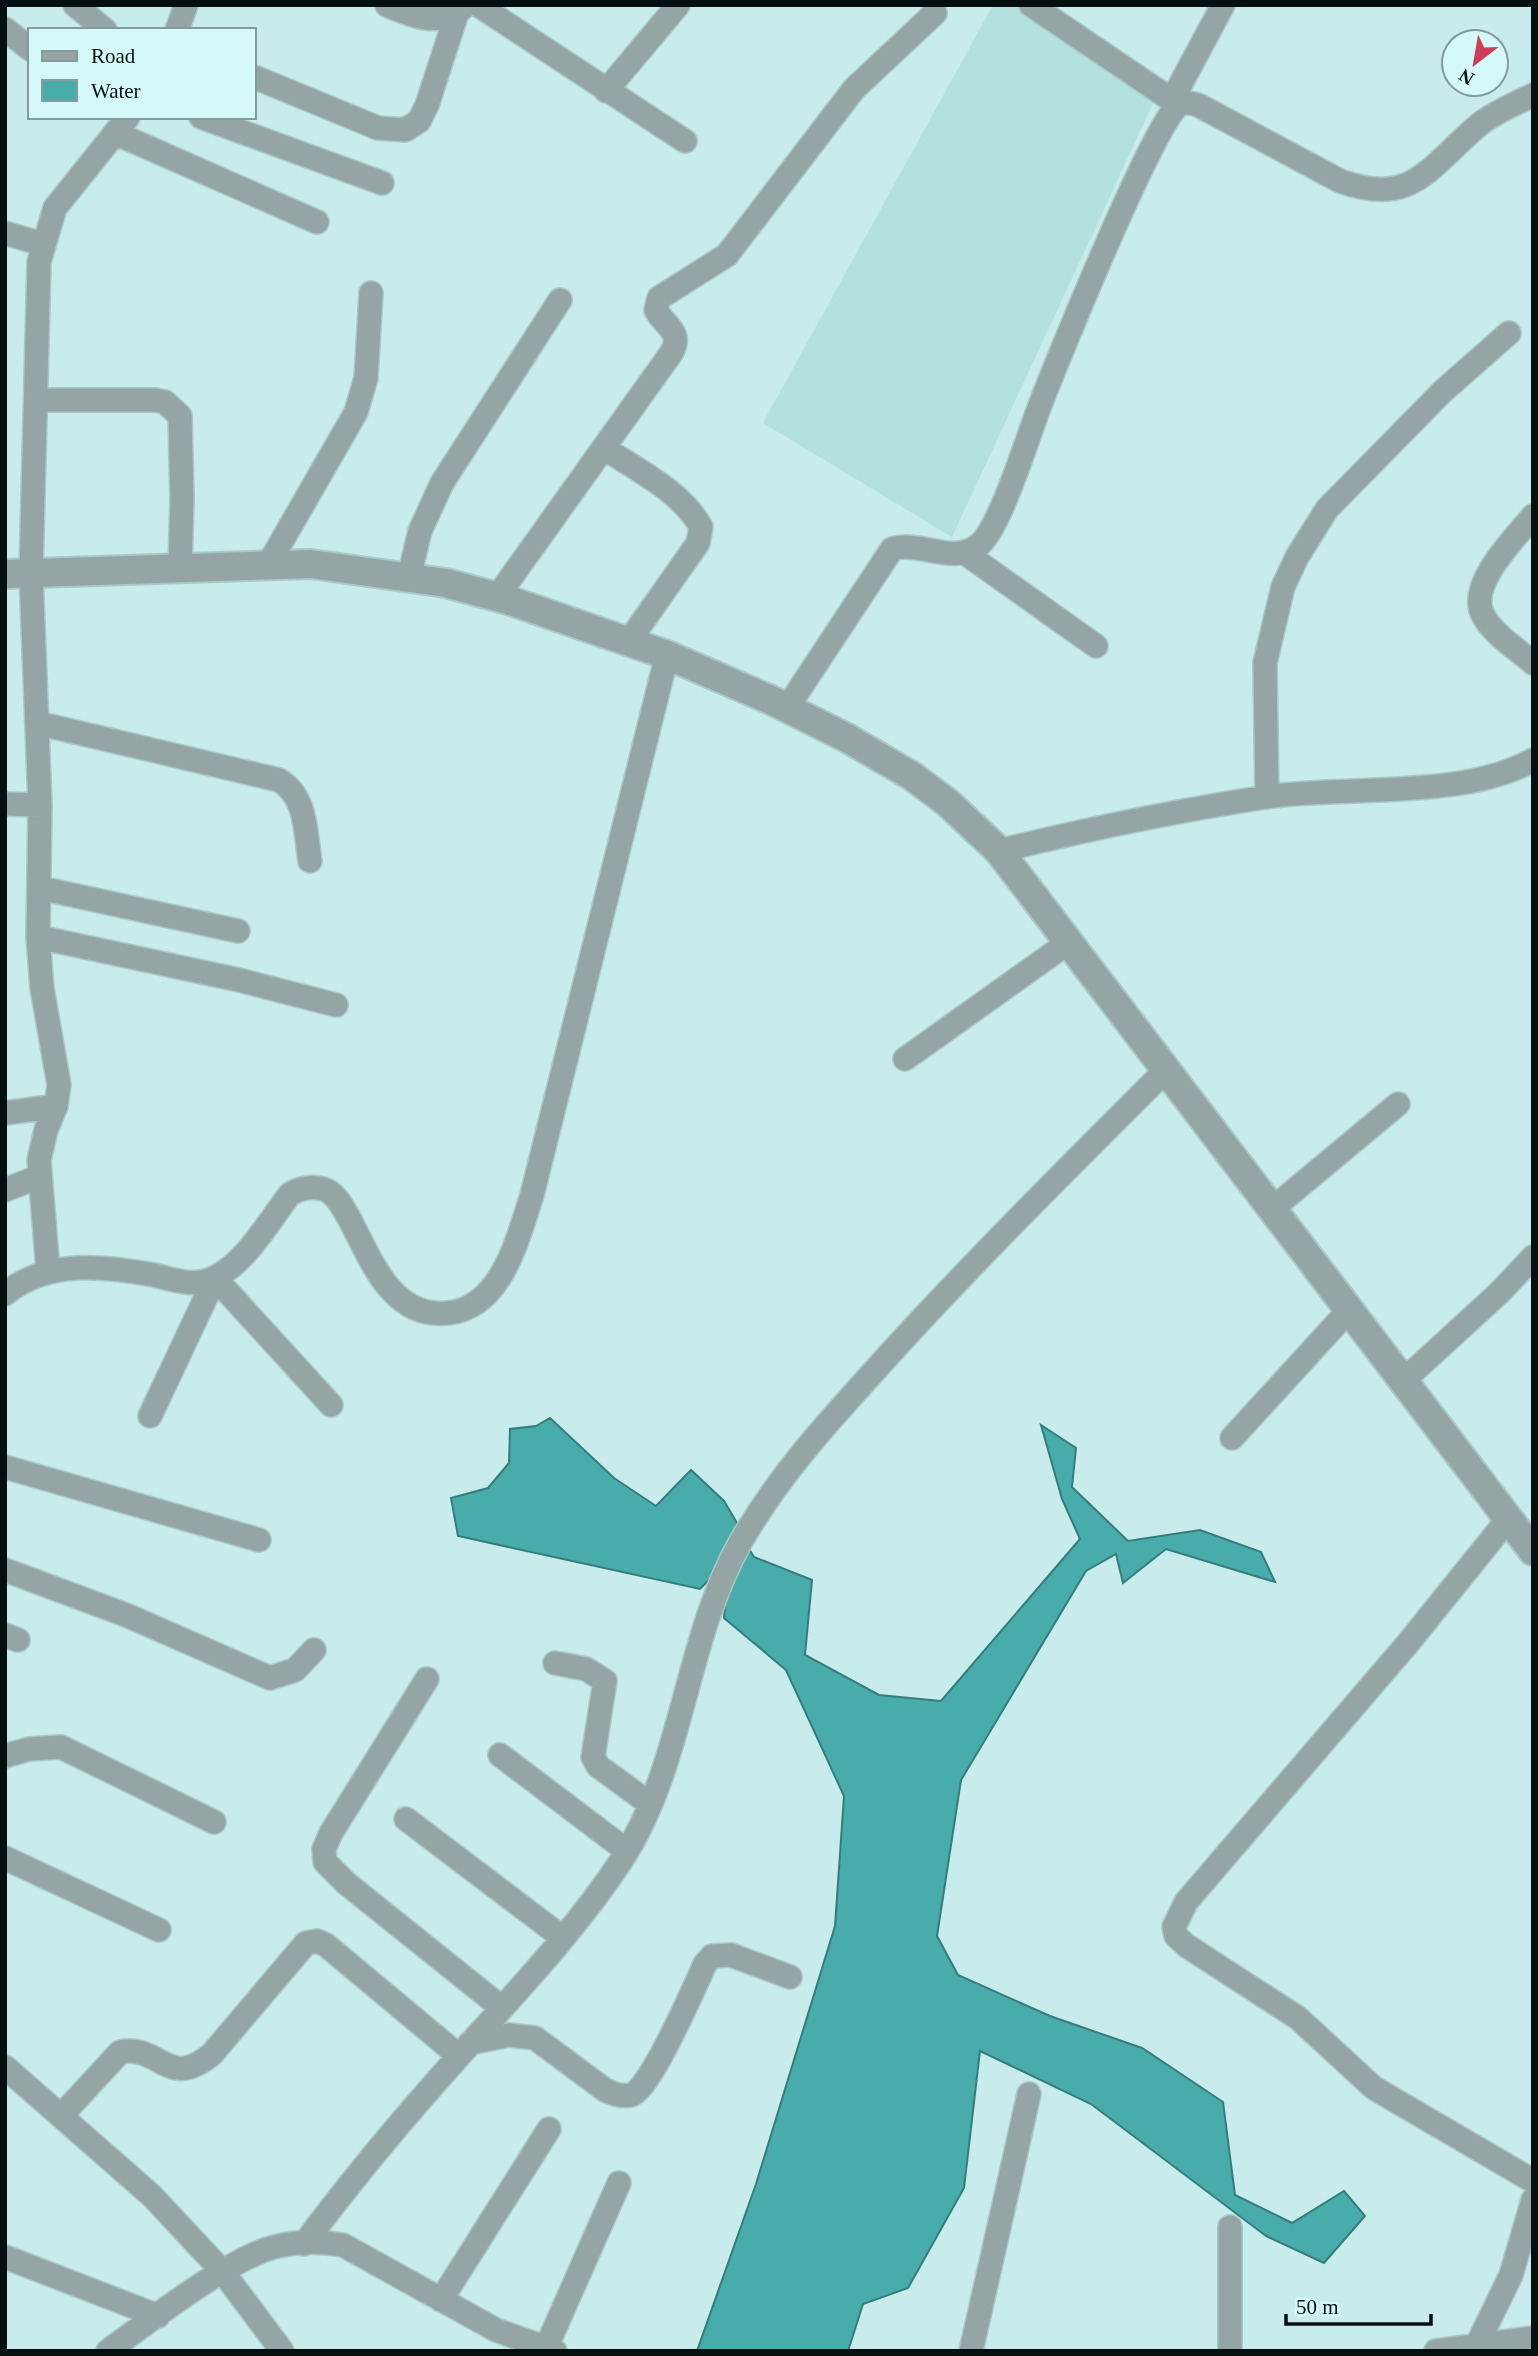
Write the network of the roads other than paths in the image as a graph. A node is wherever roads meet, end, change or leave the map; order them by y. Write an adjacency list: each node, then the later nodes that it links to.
1 (75, 5): 9 (street)
2 (186, 5): 10 (street)
3 (387, 5): 7 (street)
4 (678, 5): 14 (street)
5 (1031, 5): 16 (street)
6 (1223, 5): 16 (street)
7 (467, 8): 13 (street); 14 (street)
8 (935, 13): 28 (street)
9 (103, 28)
10 (178, 28)
11 (5, 29): 12 (street)
12 (28, 47)
13 (256, 78)
14 (606, 91): 19 (street)
15 (1533, 95): 16 (street)
16 (1176, 102): 30 (street)
17 (206, 119): 20 (street)
18 (120, 123): 21 (street); 23 (street)
19 (685, 141)
20 (382, 183)
21 (317, 222)
22 (5, 233): 23 (street)
23 (42, 244): 27 (street)
24 (371, 293): 31 (street)
25 (560, 300): 34 (street)
26 (1509, 333): 43 (street)
27 (36, 400): 32 (street); 33 (street)
28 (604, 448): 35 (street); 36 (street)
29 (1533, 516): 39 (street)
30 (965, 553): 37 (street); 40 (street)
31 (268, 565): 32 (street); 34 (street)
32 (180, 568): 33 (street)
33 (18, 574): 41 (street)
34 (409, 577): 35 (street)
35 (497, 597): 36 (street)
36 (629, 641): 38 (street)
37 (1096, 646)
38 (667, 655): 40 (street); 63 (street)
39 (1533, 663)
40 (787, 708): 46 (street)
41 (37, 723): 45 (street); 47 (street)
42 (1533, 760): 43 (street)
43 (1267, 797): 46 (street)
44 (5, 804): 45 (street)
45 (40, 805): 48 (street)
46 (999, 851): 51 (street)
47 (310, 861)
48 (40, 888): 49 (street); 50 (street)
49 (238, 931)
50 (38, 937): 52 (street); 56 (street)
51 (1069, 942): 53 (street); 54 (street)
52 (336, 1005)
53 (905, 1059)
54 (1166, 1070): 60 (street); 81 (street)
55 (1398, 1104): 60 (street)
56 (56, 1106): 57 (street); 58 (street)
57 (5, 1113)
58 (38, 1177): 59 (street); 62 (street)
59 (5, 1190)
60 (1272, 1209): 66 (street)
61 (1533, 1257): 67 (street)
62 (48, 1271): 63 (street); 64 (street)
63 (215, 1278): 68 (street); 69 (street)
64 (15, 1280): 65 (street)
65 (5, 1294)
66 (1349, 1310): 67 (street); 70 (street)
67 (1403, 1381): 72 (street)
68 (331, 1405)
69 (150, 1416)
70 (1232, 1438)
71 (5, 1467): 73 (street)
72 (1508, 1519): 74 (street); 95 (street)
73 (259, 1540)
74 (1533, 1551)
75 (5, 1570): 76 (street)
76 (314, 1650)
77 (555, 1663): 81 (street)
78 (427, 1679): 89 (street)
79 (500, 1755): 84 (street)
80 (5, 1756): 83 (street)
81 (650, 1804): 84 (street)
82 (406, 1819): 87 (street)
83 (214, 1822)
84 (627, 1851): 87 (street)
85 (5, 1858): 86 (street)
86 (159, 1930)
87 (563, 1938): 89 (street)
88 (790, 1978): 90 (street)
89 (502, 2008): 90 (street)
90 (465, 2050): 93 (street); 99 (street)
91 (5, 2067): 93 (street)
92 (1029, 2094): 110 (street)
93 (62, 2115): 101 (street)
94 (549, 2129): 103 (street)
95 (1533, 2181)
96 (619, 2183): 107 (street)
97 (1533, 2200): 102 (street)
98 (1230, 2227): 111 (street)
99 (304, 2244): 101 (street); 103 (street)
100 (5, 2256): 104 (street)
101 (223, 2272): 104 (street); 109 (street)
102 (1522, 2273): 106 (street)
103 (441, 2300): 107 (street)
104 (158, 2316): 108 (street)
105 (1533, 2338): 106 (street)
106 (1476, 2345): 112 (street)
107 (550, 2349)
108 (108, 2351)
109 (282, 2351)
110 (971, 2351)
111 (1230, 2351)
112 (1436, 2351)

